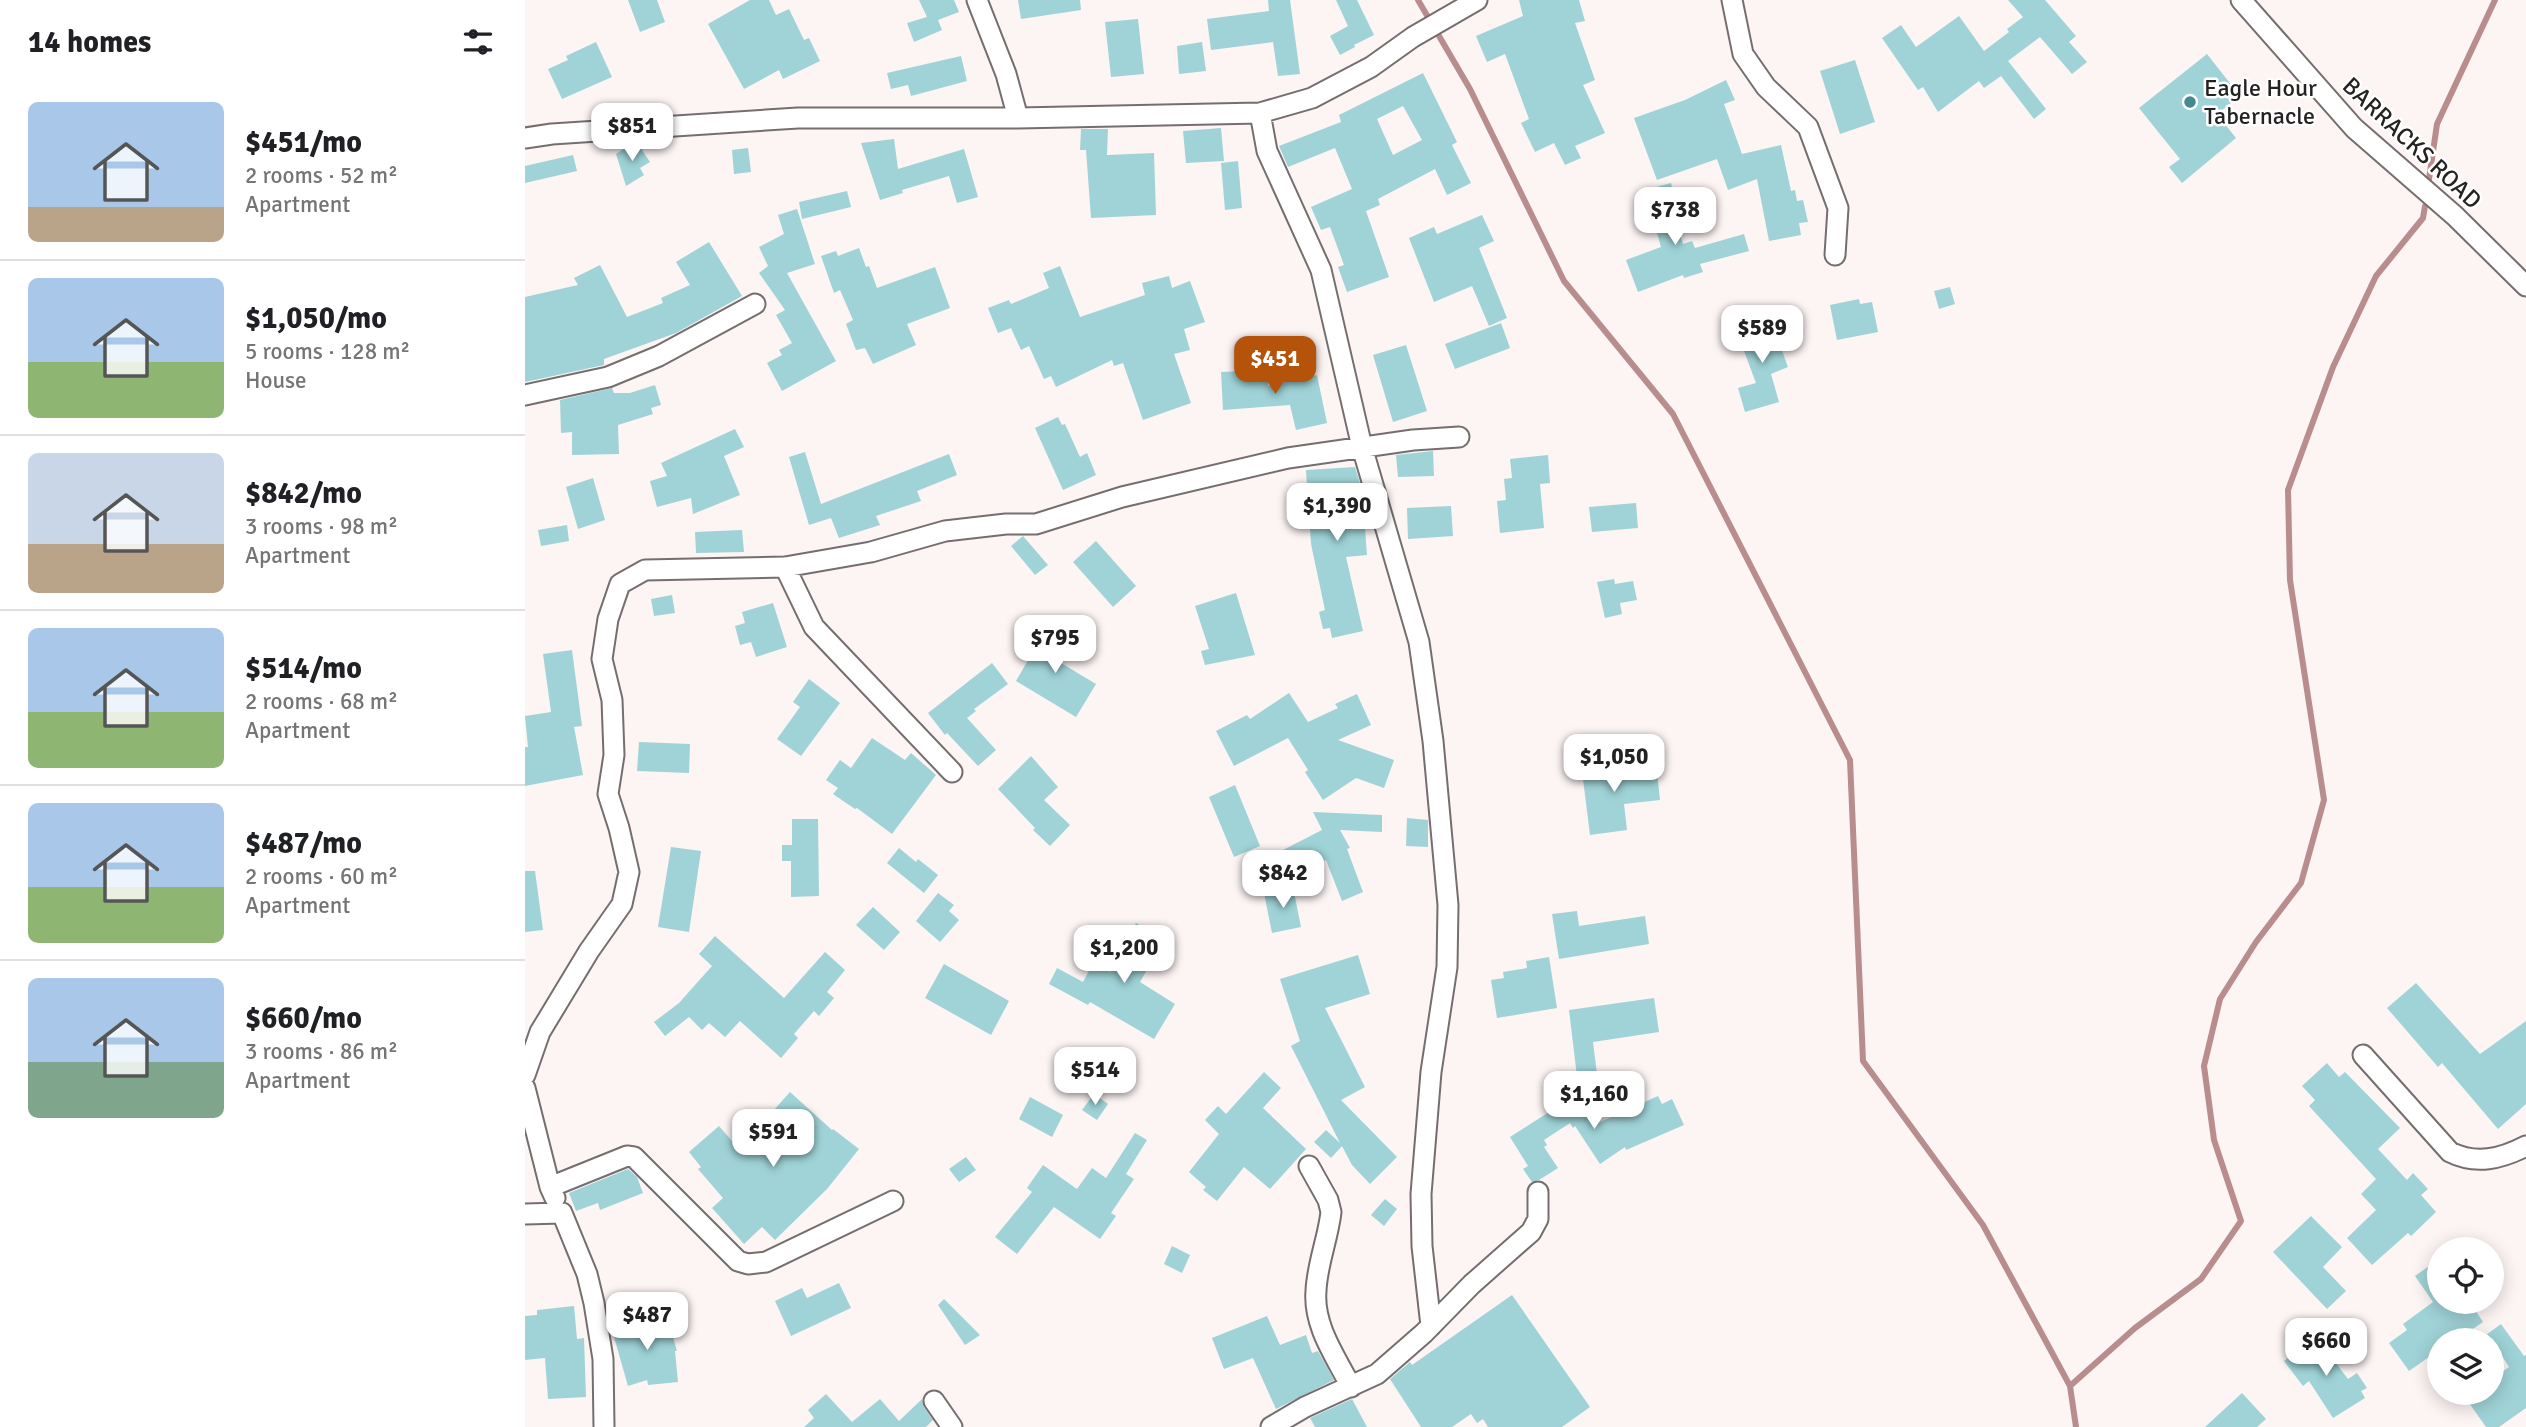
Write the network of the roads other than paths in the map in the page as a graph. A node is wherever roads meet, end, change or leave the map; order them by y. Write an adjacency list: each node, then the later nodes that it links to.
1 (977, 0): 6 (street)
2 (1477, 0): 5 (street)
3 (1732, 0): 8 (street)
4 (2241, 0): 9 (street, BARRACKS ROAD)
5 (1260, 113): 6 (street); 13 (street)
6 (1018, 118): 7 (street)
7 (525, 138)
8 (1835, 255)
9 (2526, 286)
10 (755, 304): 11 (street)
11 (525, 395)
12 (1459, 438): 13 (street)
13 (1361, 447): 14 (street); 26 (street)
14 (785, 567): 15 (street); 17 (street)
15 (952, 772)
16 (2363, 1055): 19 (street)
17 (525, 1075)
18 (525, 1088): 21 (street)
19 (2526, 1146)
20 (1309, 1166): 27 (street)
21 (550, 1187): 23 (street); 24 (street)
22 (1538, 1192): 26 (street)
23 (894, 1201)
24 (562, 1213): 25 (street); 29 (street)
25 (525, 1214)
26 (1431, 1325): 27 (street)
27 (1351, 1387): 31 (street)
28 (934, 1401): 30 (street)
29 (604, 1427)
30 (952, 1427)
31 (1271, 1427)

